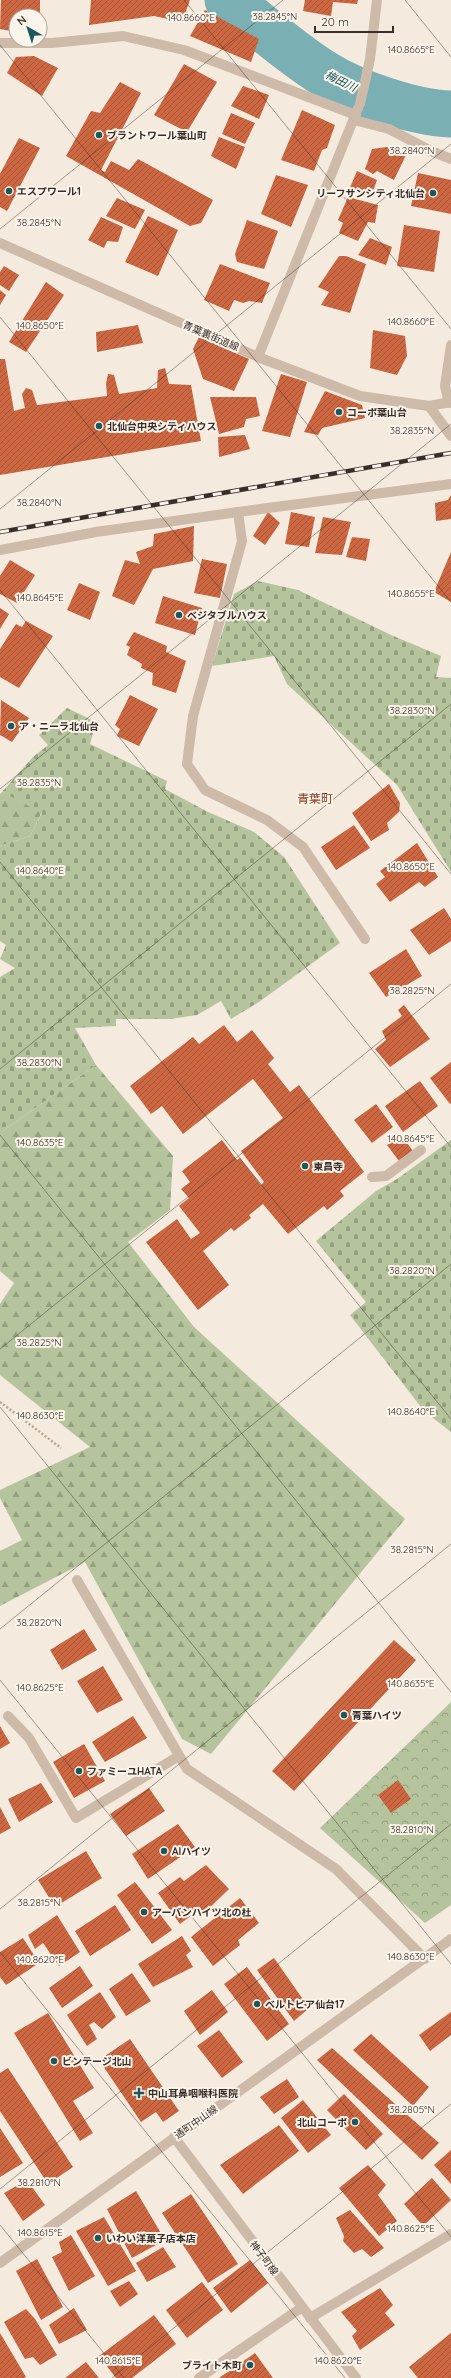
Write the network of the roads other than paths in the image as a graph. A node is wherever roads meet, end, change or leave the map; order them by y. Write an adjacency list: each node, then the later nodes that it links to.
1 (377, 0): 3 (street)
2 (0, 43): 3 (street)
3 (355, 117): 4 (street); 7 (street)
4 (451, 158)
5 (0, 243): 7 (street, 青葉裏街道線)
6 (451, 345): 8 (street)
7 (258, 357): 9 (street, 青葉裏街道線)
8 (450, 403): 9 (street, 青葉裏街道線)
9 (429, 406): 10 (street)
10 (451, 436)
11 (451, 484): 12 (street)
12 (238, 512): 13 (street); 14 (street)
13 (0, 550)
14 (365, 939)
15 (421, 1150): 16 (street)
16 (372, 1177)
17 (77, 1580): 19 (street)
18 (8, 1716): 19 (street)
19 (179, 1756): 21 (street)
20 (451, 1939): 21 (street, 通町中山線)
21 (424, 1959): 22 (street, 通町中山線)
22 (174, 2137): 24 (street, 通町中山線); 25 (street, 神子町線)
23 (451, 2234): 26 (street)
24 (0, 2263)
25 (301, 2308): 26 (street, 神子町線); 27 (street)
26 (310, 2318): 28 (street, 神子町線)
27 (199, 2378)
28 (356, 2378)

